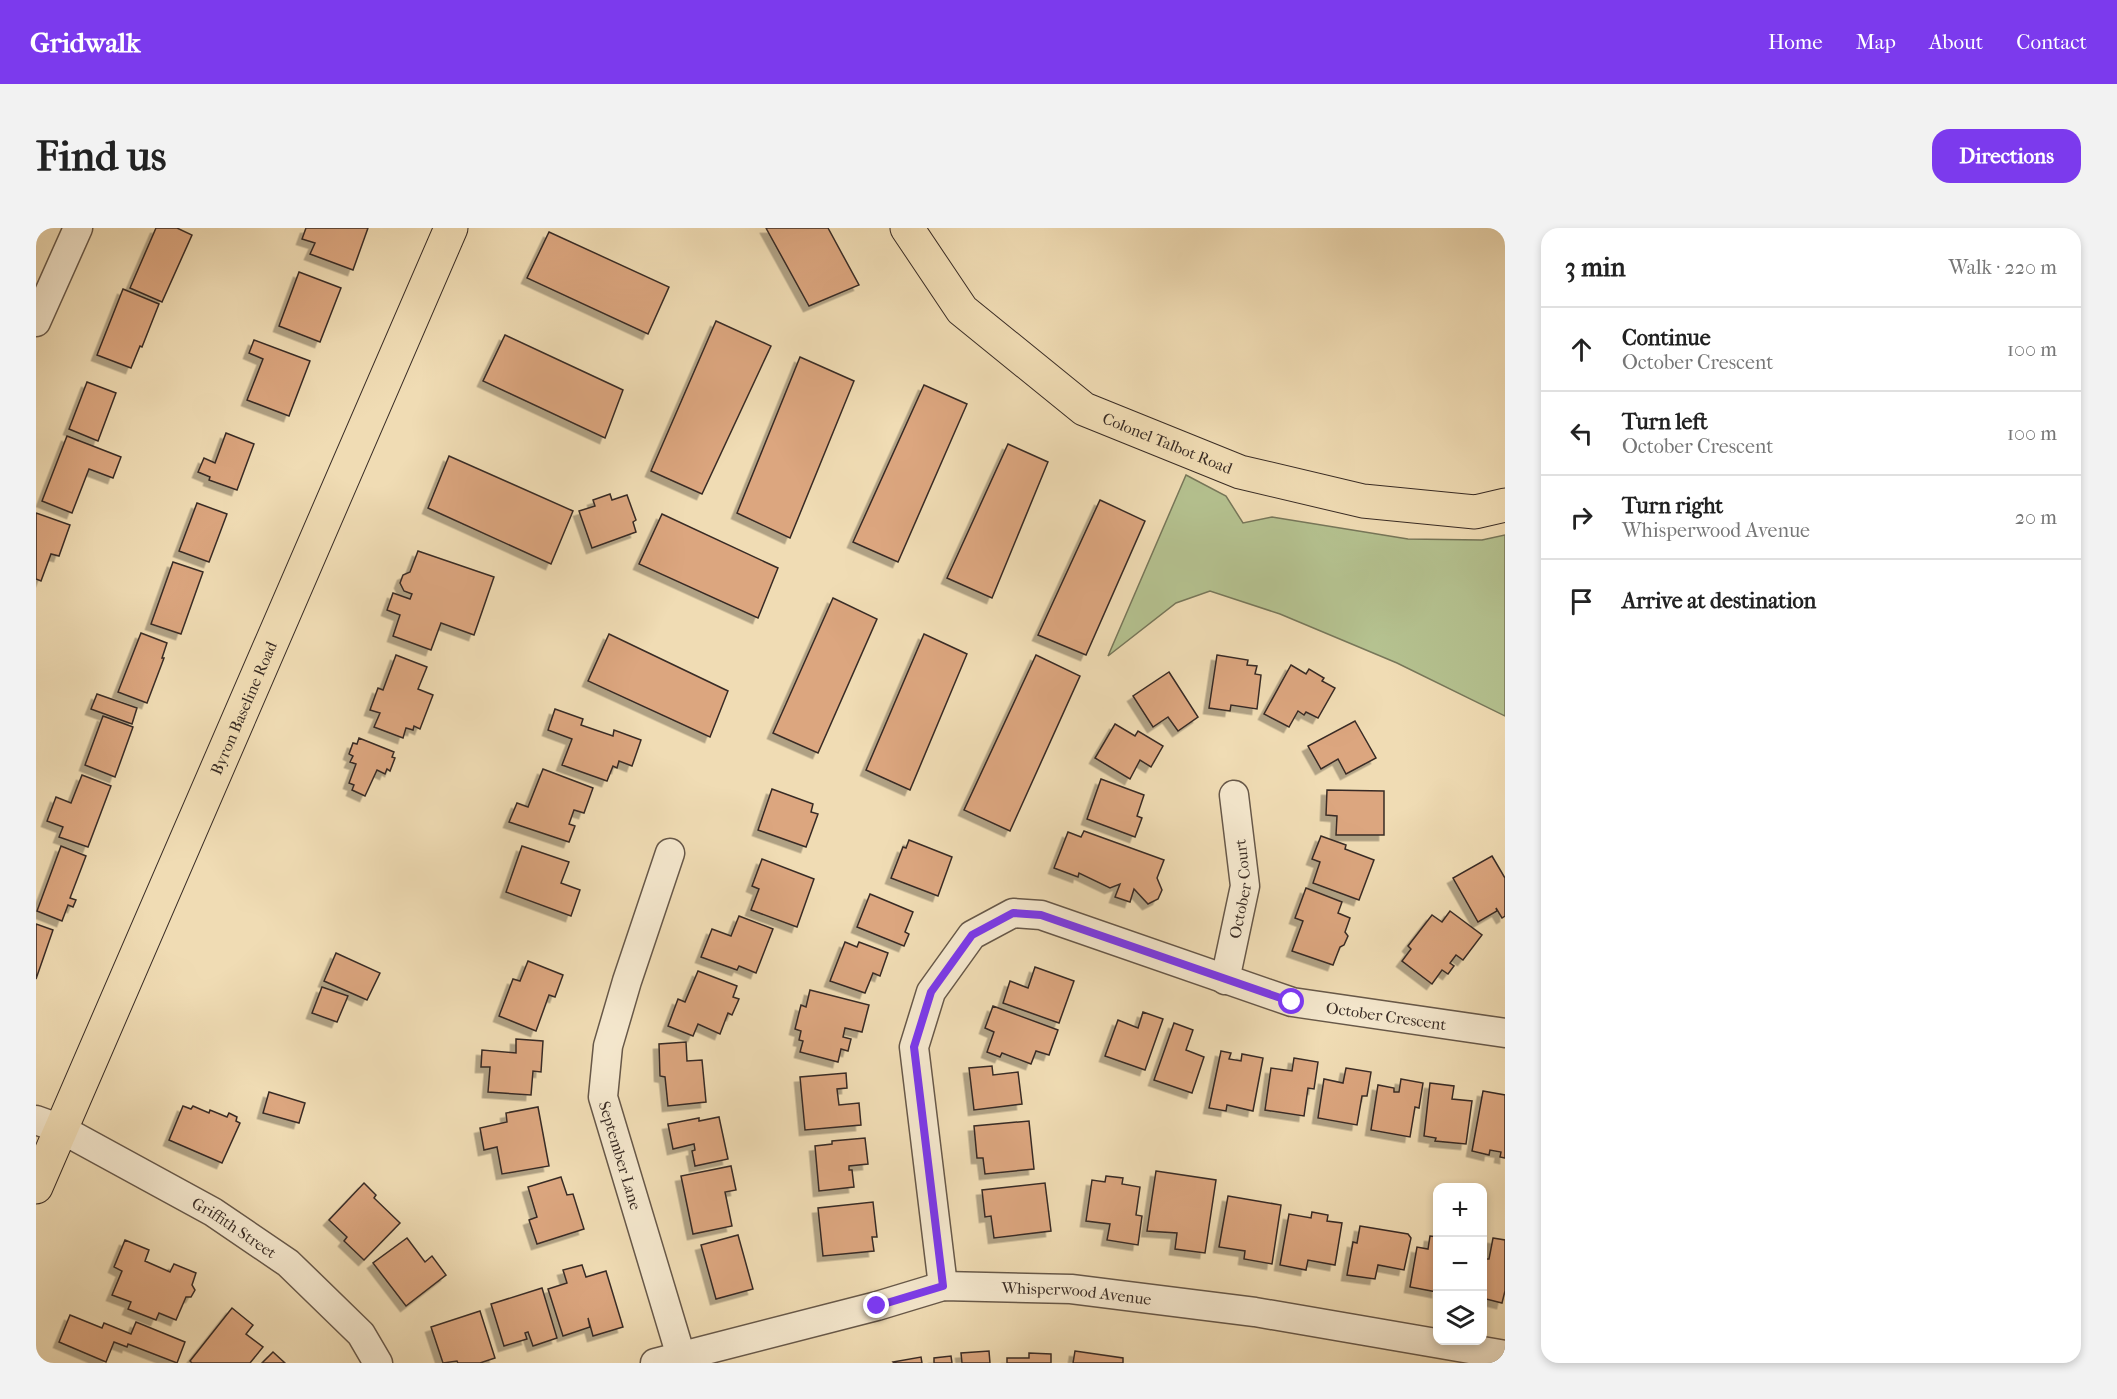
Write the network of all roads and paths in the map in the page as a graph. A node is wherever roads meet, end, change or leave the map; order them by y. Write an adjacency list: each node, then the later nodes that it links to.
1 (78, 228): 4 (street)
2 (451, 228): 10 (main road, Byron Baseline Road)
3 (907, 228): 5 (main road, Colonel Talbot Road)
4 (36, 322)
5 (1505, 505)
6 (1234, 795): 8 (street, October Court)
7 (669, 853): 14 (street, September Lane)
8 (1225, 980): 9 (street, October Crescent); 12 (street, October Crescent)
9 (1505, 1033)
10 (49, 1125): 11 (main road, Byron Baseline Road); 15 (street, Griffith Street)
11 (36, 1187)
12 (943, 1286): 13 (street, Whisperwood Avenue); 14 (street, Whisperwood Avenue)
13 (1505, 1355)
14 (673, 1360)
15 (378, 1363)

